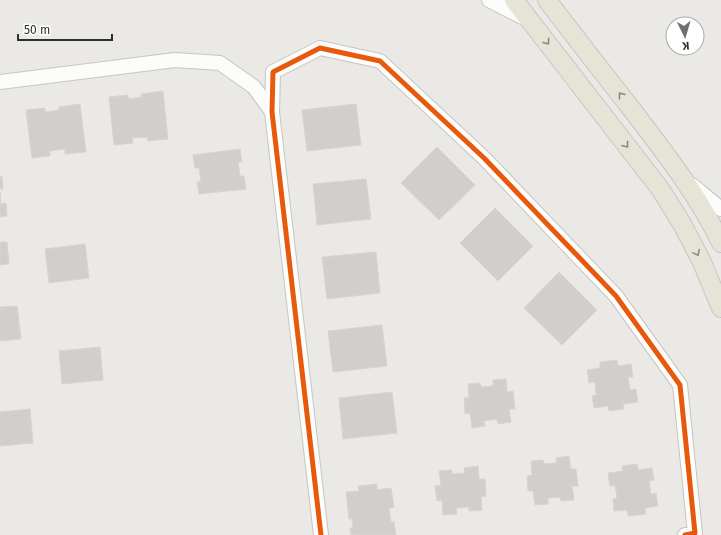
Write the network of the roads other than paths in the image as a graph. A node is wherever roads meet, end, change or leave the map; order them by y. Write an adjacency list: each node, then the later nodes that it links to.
1 (489, 0): 4 (street)
2 (514, 0): 4 (main road)
3 (547, 0): 7 (main road, one-way to 3)
4 (532, 22): 10 (main road, one-way to 10)
5 (0, 82): 6 (street)
6 (272, 112): 11 (street); 12 (street)
7 (680, 173): 8 (street); 9 (main road)
8 (721, 209)
9 (721, 243)
10 (721, 308)
11 (321, 535)
12 (685, 535)

